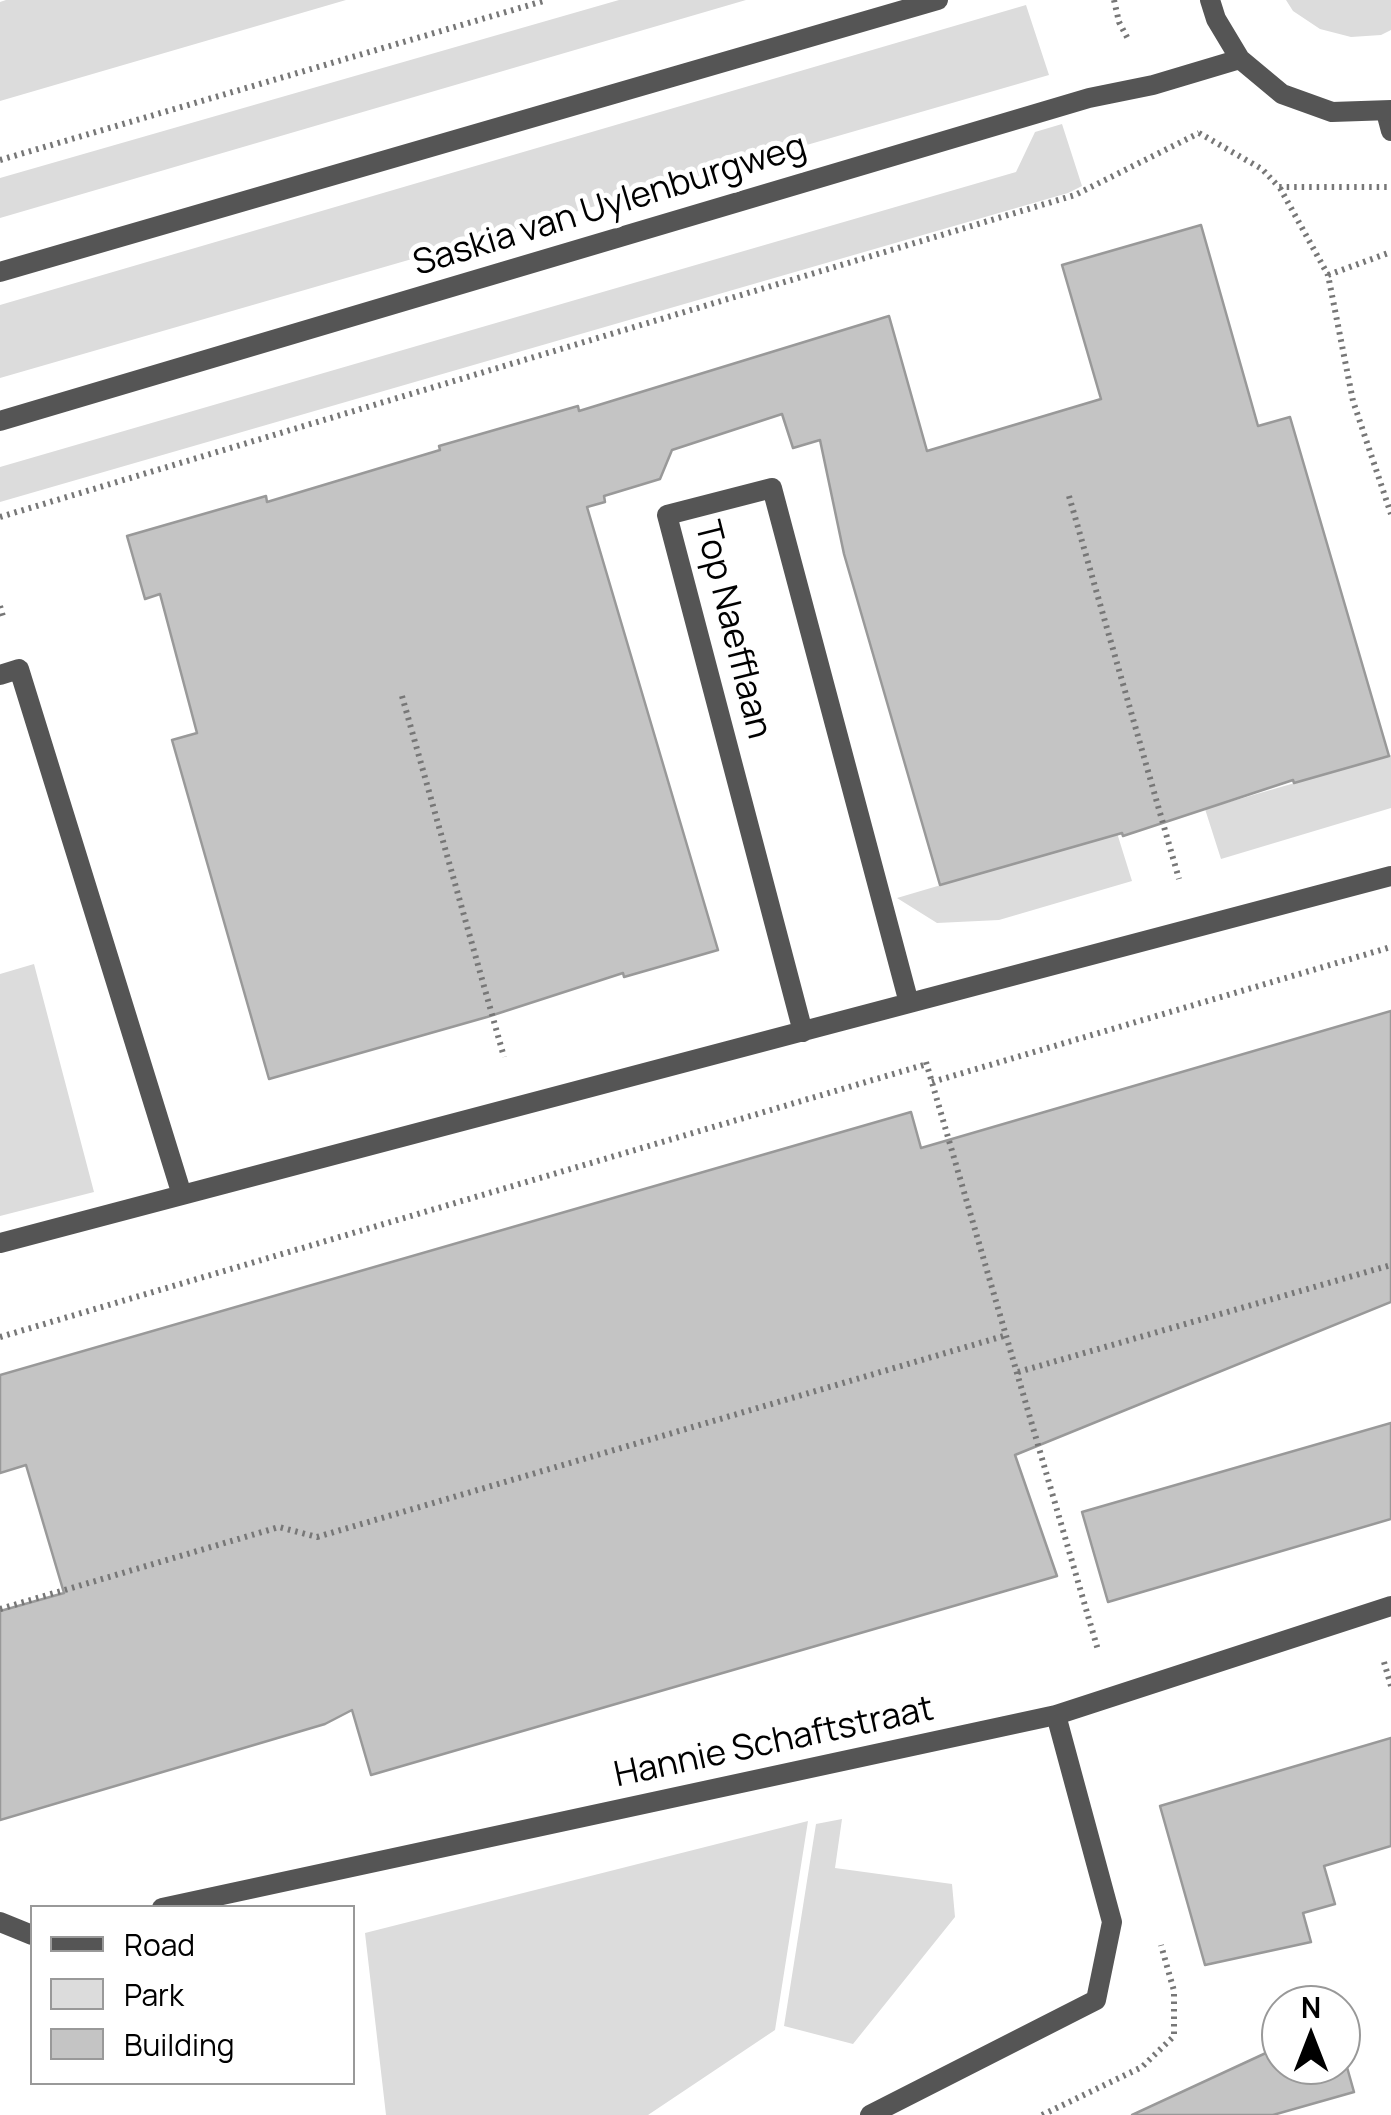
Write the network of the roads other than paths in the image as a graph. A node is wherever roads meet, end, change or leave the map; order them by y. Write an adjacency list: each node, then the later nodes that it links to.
1 (938, 0): 5 (street)
2 (1210, 0): 3 (street)
3 (1240, 59): 4 (street); 6 (street, Saskia van Uylenburgweg)
4 (1389, 118)
5 (0, 272)
6 (0, 421)
7 (0, 674): 11 (street)
8 (1391, 876): 9 (street)
9 (908, 1003): 10 (street); 10 (street, Top Naefflaan)
10 (803, 1032): 11 (street)
11 (182, 1195): 12 (street)
12 (0, 1243)
13 (1391, 1606): 14 (street, Hannie Schaftstraat)
14 (1056, 1715): 15 (street, Hannie Schaftstraat); 18 (street)
15 (176, 1905)
16 (0, 1922): 17 (street)
17 (30, 1934)
18 (870, 2115)

